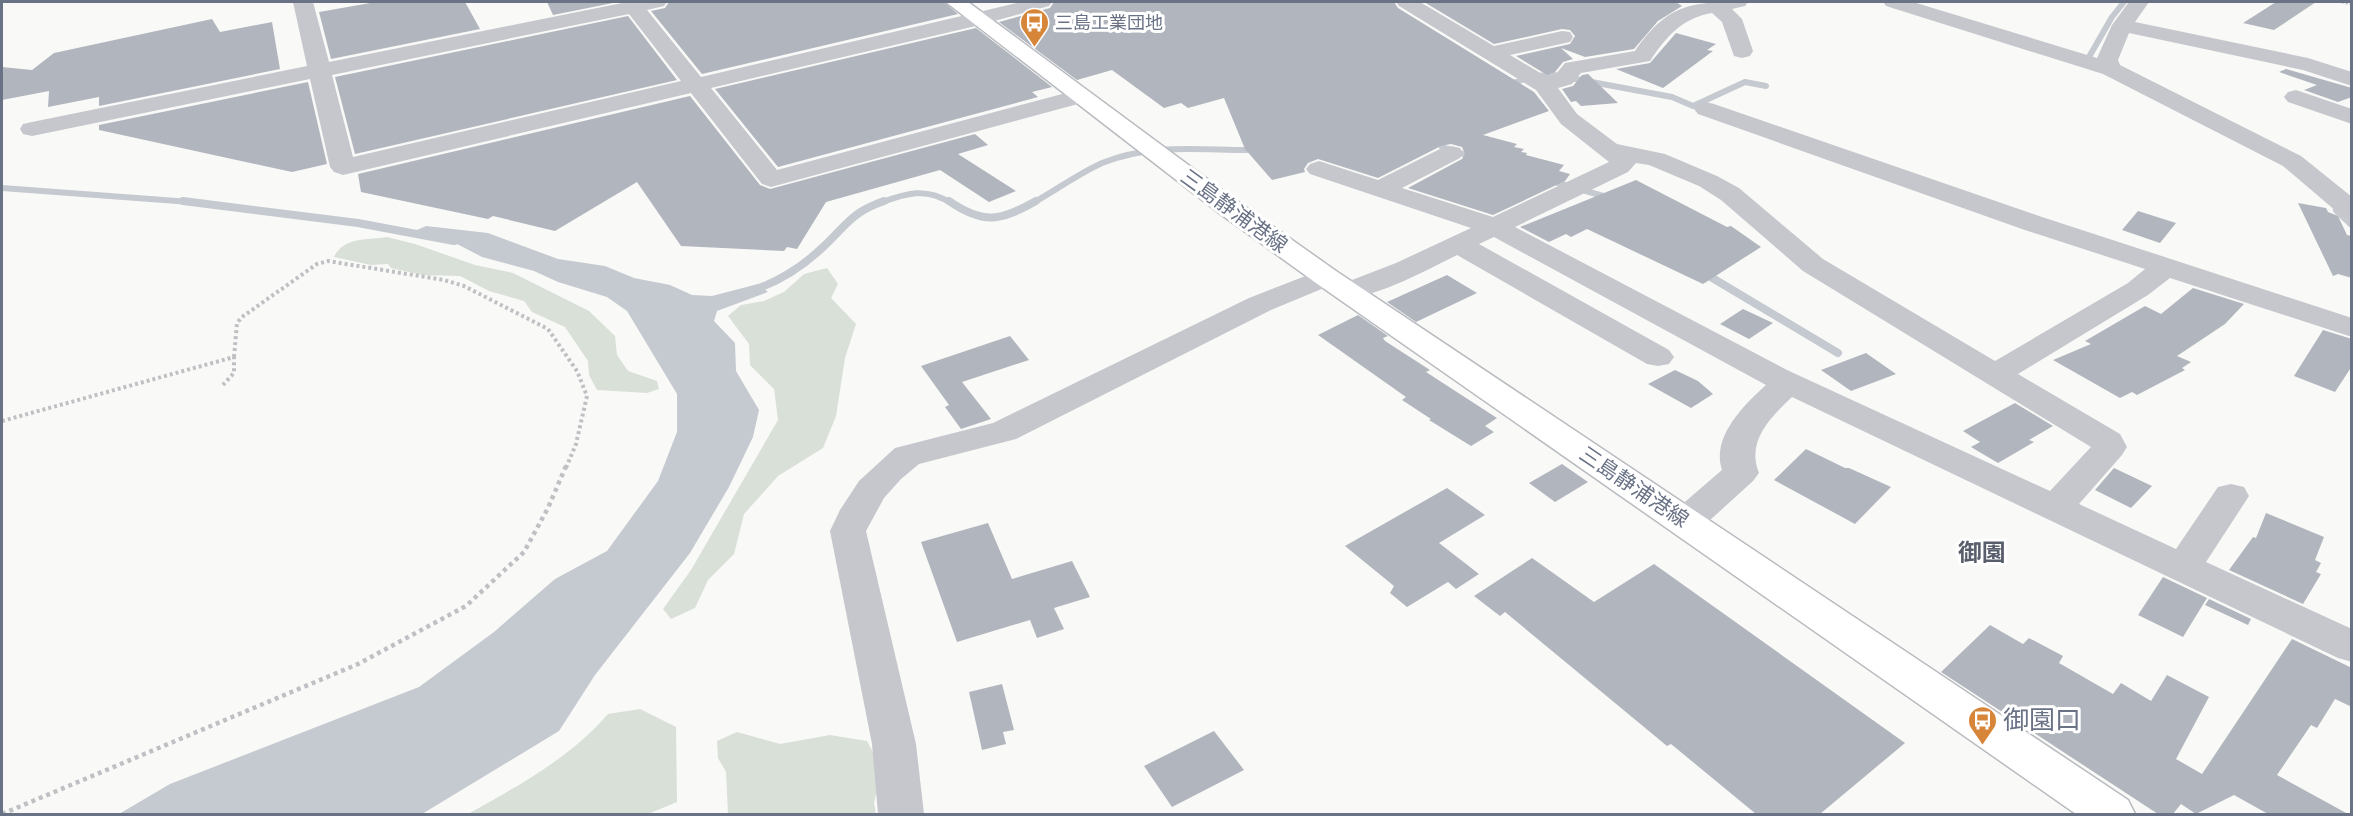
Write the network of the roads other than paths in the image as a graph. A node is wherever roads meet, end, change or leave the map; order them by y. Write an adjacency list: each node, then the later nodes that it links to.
1 (303, 2): 17 (street)
2 (657, 2): 10 (street)
3 (956, 2): 11 (main road, 三島静浦港線)
4 (1042, 2): 11 (street)
5 (1406, 2): 15 (street)
6 (1738, 2): 9 (street)
7 (1893, 2): 16 (street)
8 (2139, 2): 12 (street)
9 (1712, 4): 14 (street); 20 (street)
10 (633, 6): 17 (street); 19 (street)
11 (980, 19): 19 (street); 21 (main road, 三島静浦港線)
12 (2122, 25): 16 (street); 18 (street)
13 (1562, 37): 15 (street)
14 (1742, 51)
15 (1490, 53): 20 (street)
16 (2111, 69): 30 (street)
17 (319, 70): 19 (street); 25 (street)
18 (2352, 80)
19 (695, 84): 21 (street)
20 (1544, 85): 26 (street)
21 (1082, 96): 34 (main road, 三島静浦港線)
22 (2296, 97): 24 (street)
23 (1706, 109): 33 (street)
24 (2352, 117)
25 (32, 129)
26 (1608, 150): 31 (street); 37 (street)
27 (1451, 153): 29 (street)
28 (1319, 169): 29 (street)
29 (1380, 189): 31 (street)
30 (2352, 211)
31 (1494, 226): 32 (street); 38 (street)
32 (1458, 244): 34 (street); 36 (street)
33 (2166, 267): 35 (street); 37 (street)
34 (1337, 284): 41 (main road, 三島静浦港線); 44 (street)
35 (2352, 328)
36 (1658, 357)
37 (1994, 375): 40 (street)
38 (1788, 383): 40 (street); 41 (street)
39 (2231, 496): 42 (street)
40 (2055, 508): 42 (street)
41 (1685, 522): 45 (main road, 三島静浦港線)
42 (2183, 568): 43 (street)
43 (2352, 647)
44 (902, 814)
45 (2112, 814)

